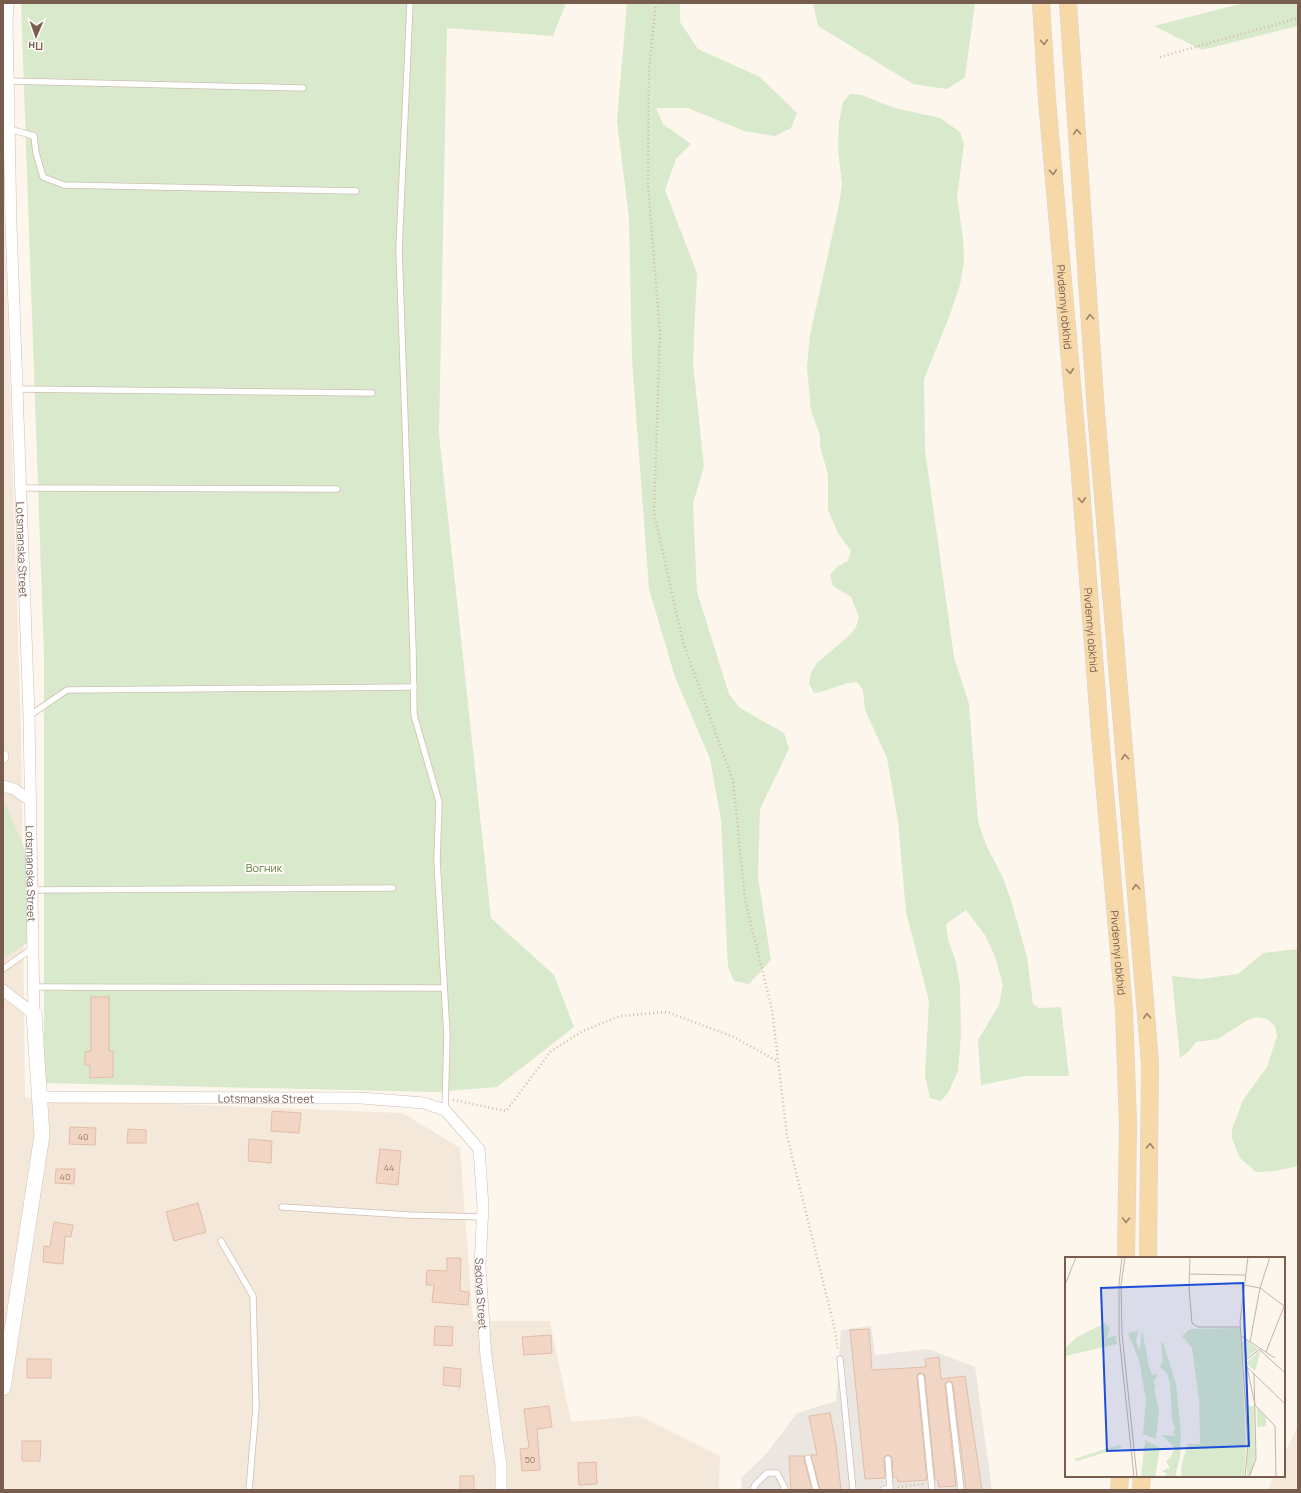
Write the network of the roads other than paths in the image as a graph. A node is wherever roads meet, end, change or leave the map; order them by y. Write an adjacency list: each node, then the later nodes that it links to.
1 (8, 3): 5 (street, Lotsmanska Street)
2 (410, 3): 13 (lane)
3 (1041, 3): 30 (main road, Pivdennyi obkhid, one-way to 30)
4 (1068, 3): 31 (main road, Pivdennyi obkhid, one-way to 4)
5 (8, 81): 6 (lane); 7 (street, Lotsmanska Street)
6 (303, 88)
7 (9, 131): 8 (lane); 9 (street, Lotsmanska Street)
8 (356, 191)
9 (17, 389): 10 (lane); 11 (street, Lotsmanska Street)
10 (372, 393)
11 (21, 488): 12 (lane); 14 (street, Lotsmanska Street)
12 (337, 490)
13 (414, 687): 14 (lane); 22 (lane)
14 (29, 716): 16 (street, Lotsmanska Street)
15 (3, 786): 16 (street)
16 (30, 801): 18 (street, Lotsmanska Street)
17 (393, 888): 18 (lane)
18 (33, 890): 19 (street, Lotsmanska Street)
19 (33, 948): 20 (lane); 21 (street, Lotsmanska Street)
20 (3, 969)
21 (34, 987): 22 (lane); 24 (street, Lotsmanska Street)
22 (444, 988): 26 (lane)
23 (3, 990): 24 (street)
24 (34, 1014): 25 (street, Lotsmanska Street)
25 (39, 1097): 26 (street, Lotsmanska Street); 35 (street, Lotsmanska Street)
26 (445, 1104): 28 (street, Sadova Street)
27 (282, 1207): 28 (lane)
28 (483, 1217): 42 (street, Sadova Street)
29 (222, 1241): 41 (lane)
30 (1126, 1257)
31 (1148, 1257)
32 (840, 1359): 46 (lane)
33 (921, 1377): 48 (lane)
34 (949, 1385): 49 (lane)
35 (3, 1388)
36 (808, 1458): 45 (lane)
37 (888, 1459): 40 (lane)
38 (1120, 1477): 50 (main road)
39 (1142, 1477): 51 (main road)
40 (890, 1489): 47 (lane)
41 (249, 1490)
42 (501, 1490)
43 (753, 1490): 44 (lane)
44 (784, 1490)
45 (816, 1490)
46 (853, 1490)
47 (883, 1490)
48 (932, 1490)
49 (961, 1490)
50 (1119, 1490)
51 (1141, 1490)

